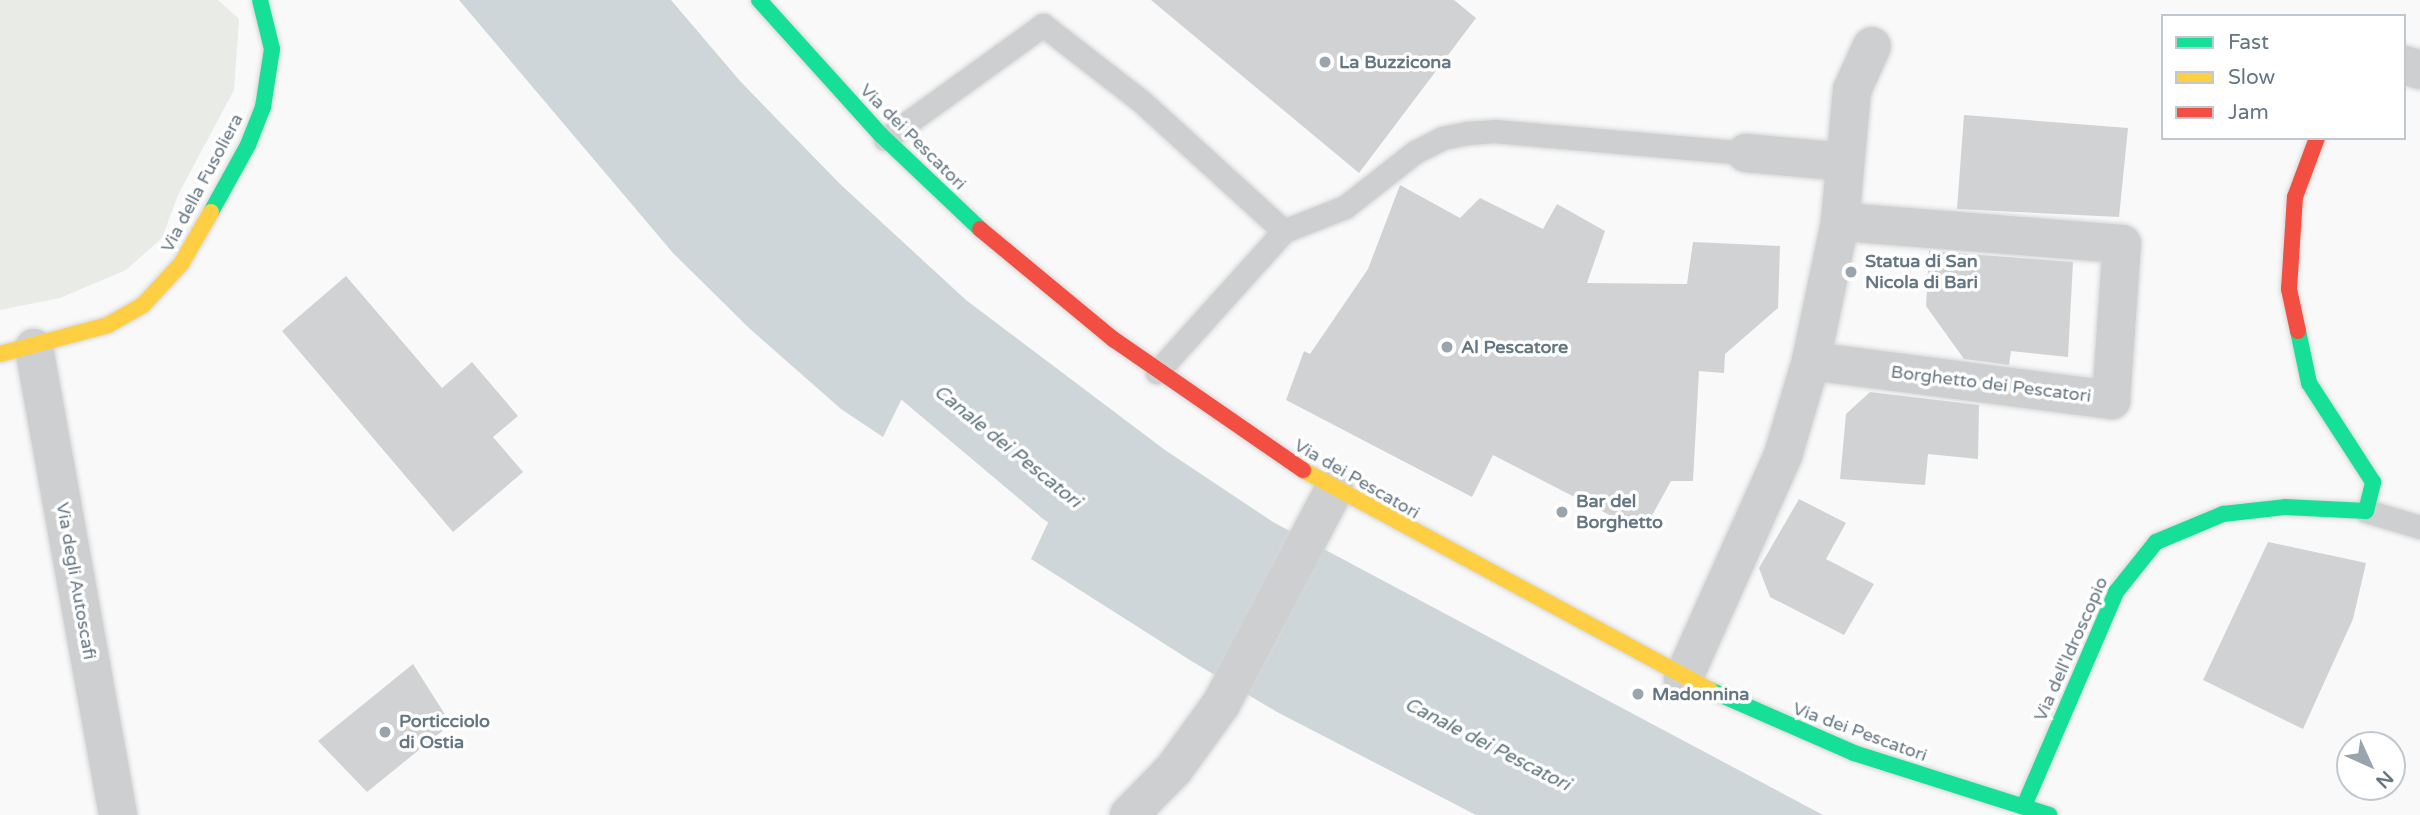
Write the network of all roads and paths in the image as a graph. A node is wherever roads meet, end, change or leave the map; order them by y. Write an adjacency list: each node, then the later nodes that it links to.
1 (260, 0): 10 (street, Via della Fusoliera)
2 (759, 0): 4 (street, Via dei Pescatori)
3 (1872, 46): 7 (street)
4 (885, 139): 9 (lane); 12 (street, Via dei Pescatori)
5 (2316, 140): 14 (street)
6 (1746, 153): 7 (street); 9 (lane)
7 (1844, 162): 8 (street)
8 (1840, 222): 11 (street); 11 (street, Borghetto dei Pescatori)
9 (1284, 231): 12 (lane)
10 (17, 351): 18 (street, Via degli Autoscafi)
11 (1811, 361): 16 (street)
12 (1157, 372): 13 (street, Via dei Pescatori)
13 (1334, 490): 16 (street, Via dei Pescatori); 19 (street)
14 (2366, 512): 15 (lane); 17 (street, Via dell'Idroscopio)
15 (2420, 527)
16 (1683, 680): 17 (street, Via dei Pescatori)
17 (2024, 806): 20 (street, Via dei Pescatori)
18 (118, 815)
19 (1129, 815)
20 (2049, 815)

